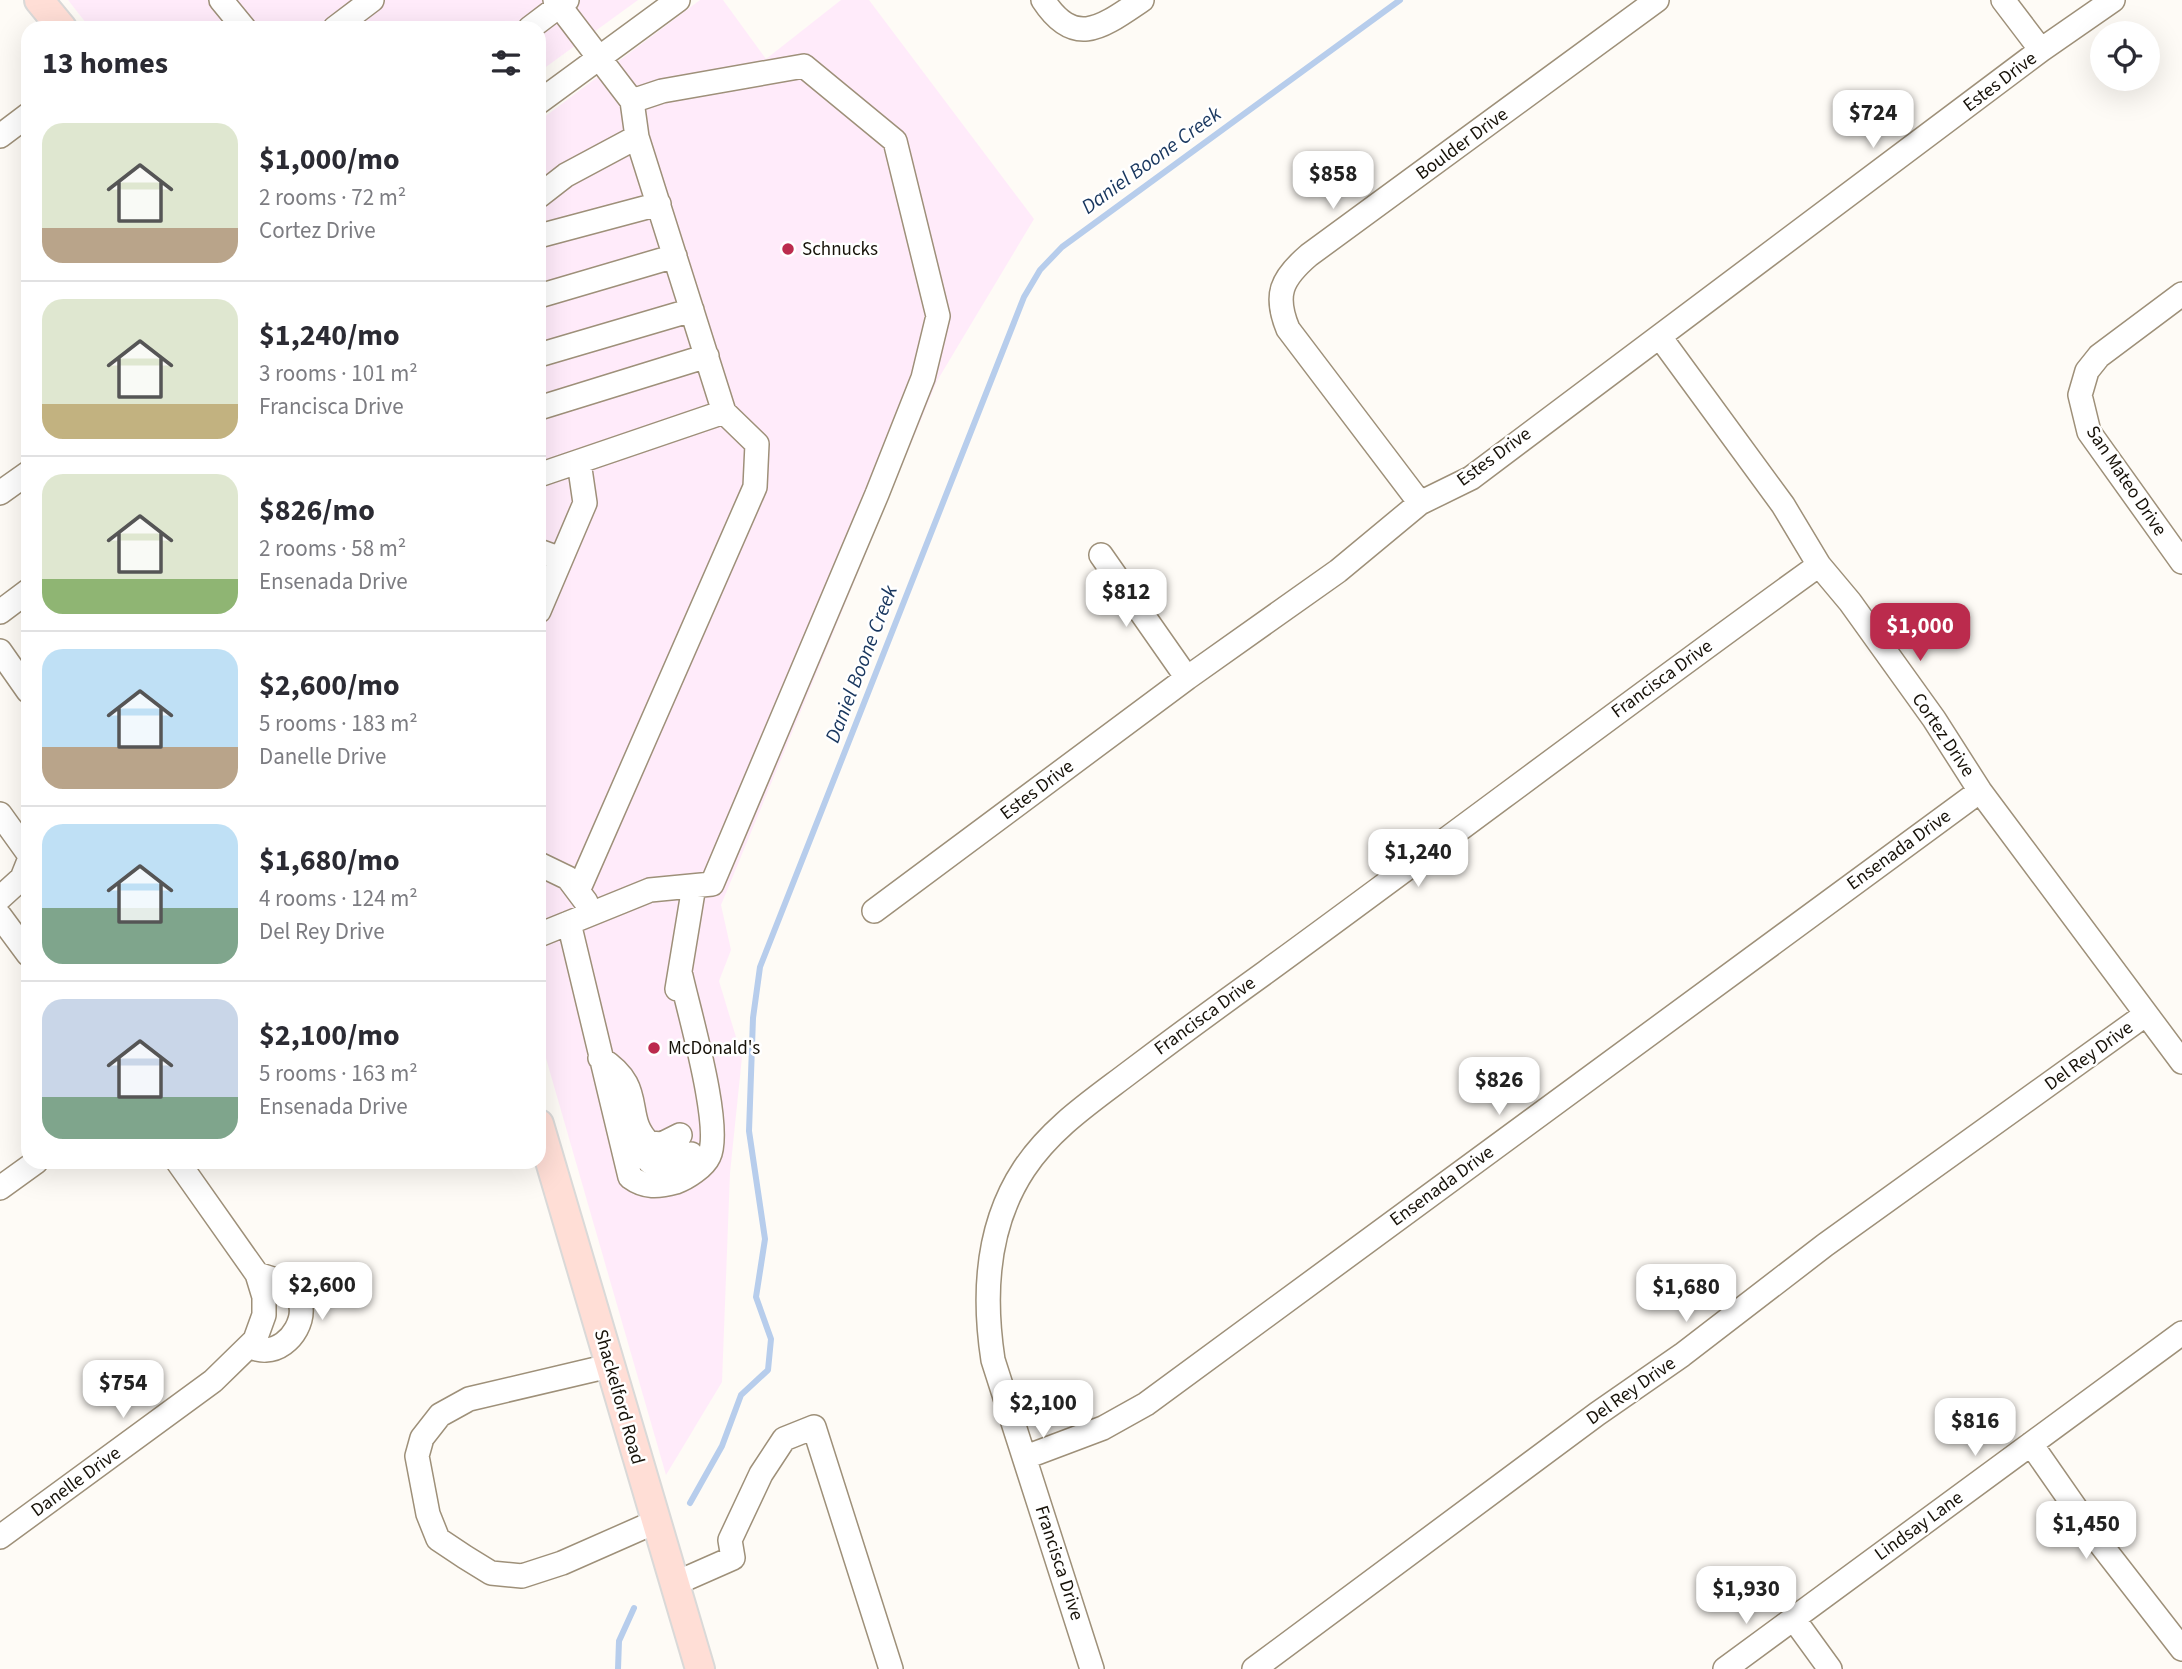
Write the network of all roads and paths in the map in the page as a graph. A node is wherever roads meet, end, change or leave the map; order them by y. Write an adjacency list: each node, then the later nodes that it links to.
1 (39, 0): 11 (main road)
2 (221, 0): 12 (street)
3 (372, 0): 13 (street)
4 (678, 0): 16 (street)
5 (1043, 0): 6 (street)
6 (1142, 0)
7 (1657, 0): 38 (street, Boulder Drive)
8 (2003, 0): 15 (street)
9 (2113, 0): 15 (street, Estes Drive)
10 (560, 2): 14 (street); 16 (street)
11 (56, 21)
12 (238, 21)
13 (344, 21)
14 (538, 21)
15 (2041, 50): 29 (street, Estes Drive)
16 (599, 58): 17 (street); 18 (street)
17 (546, 97)
18 (632, 100): 21 (street); 55 (street)
19 (21, 120): 20 (street)
20 (0, 136)
21 (637, 137): 22 (street); 23 (street)
22 (546, 191)
23 (659, 204): 24 (street); 25 (street)
24 (546, 234)
25 (675, 256): 26 (street); 28 (street)
26 (546, 294)
27 (2182, 294): 42 (street, San Mateo Drive)
28 (692, 310): 30 (street); 31 (street)
29 (1660, 337): 38 (street, Estes Drive); 43 (street, Cortez Drive)
30 (546, 353)
31 (707, 356): 32 (street); 33 (street)
32 (546, 406)
33 (724, 412): 34 (street); 56 (street)
34 (579, 462): 35 (street); 41 (street)
35 (546, 473)
36 (21, 478): 37 (street)
37 (0, 493)
38 (1420, 503): 48 (street, Estes Drive)
39 (546, 553): 41 (street)
40 (1101, 555): 48 (street)
41 (562, 559): 44 (street)
42 (2182, 562)
43 (1819, 565): 50 (street, Cortez Drive); 77 (street, Francisca Drive)
44 (546, 595)
45 (21, 596): 46 (street)
46 (0, 612)
47 (0, 650): 49 (street)
48 (1187, 678): 58 (street, Estes Drive)
49 (21, 681)
50 (1980, 791): 65 (street, Cortez Drive); 77 (street, Ensenada Drive)
51 (0, 814): 52 (street)
52 (21, 843)
53 (546, 867): 56 (street)
54 (21, 879): 57 (street)
55 (694, 886): 59 (street); 64 (street)
56 (578, 891): 59 (street)
57 (0, 898)
58 (874, 911)
59 (595, 913): 61 (street)
60 (0, 916): 63 (street)
61 (569, 923): 62 (street); 67 (street)
62 (546, 932)
63 (21, 944)
64 (681, 976): 67 (street); 67 (street)
65 (2145, 1015): 66 (street, Cortez Drive); 86 (street, Del Rey Drive)
66 (2182, 1062)
67 (608, 1063)
68 (546, 1148): 75 (main road, Shackelford Road)
69 (26, 1169): 71 (street)
70 (183, 1169): 72 (street)
71 (0, 1188)
72 (257, 1274): 74 (street, Danelle Drive); 74 (street)
73 (2182, 1333): 76 (street, Lindsay Lane)
74 (249, 1348): 79 (street, Danelle Drive)
75 (610, 1366): 78 (main road, Shackelford Road); 78 (street)
76 (2031, 1444): 81 (street, Lindsay Lane); 82 (street)
77 (1026, 1457): 85 (street, Francisca Drive)
78 (655, 1522): 80 (main road, Shackelford Road)
79 (0, 1537)
80 (674, 1584): 83 (main road, Shackelford Road); 84 (street)
81 (1793, 1618): 87 (street, Lindsay Lane); 88 (street)
82 (2182, 1649)
83 (700, 1669)
84 (891, 1669)
85 (1092, 1669)
86 (1254, 1669)
87 (1725, 1669)
88 (1830, 1669)

